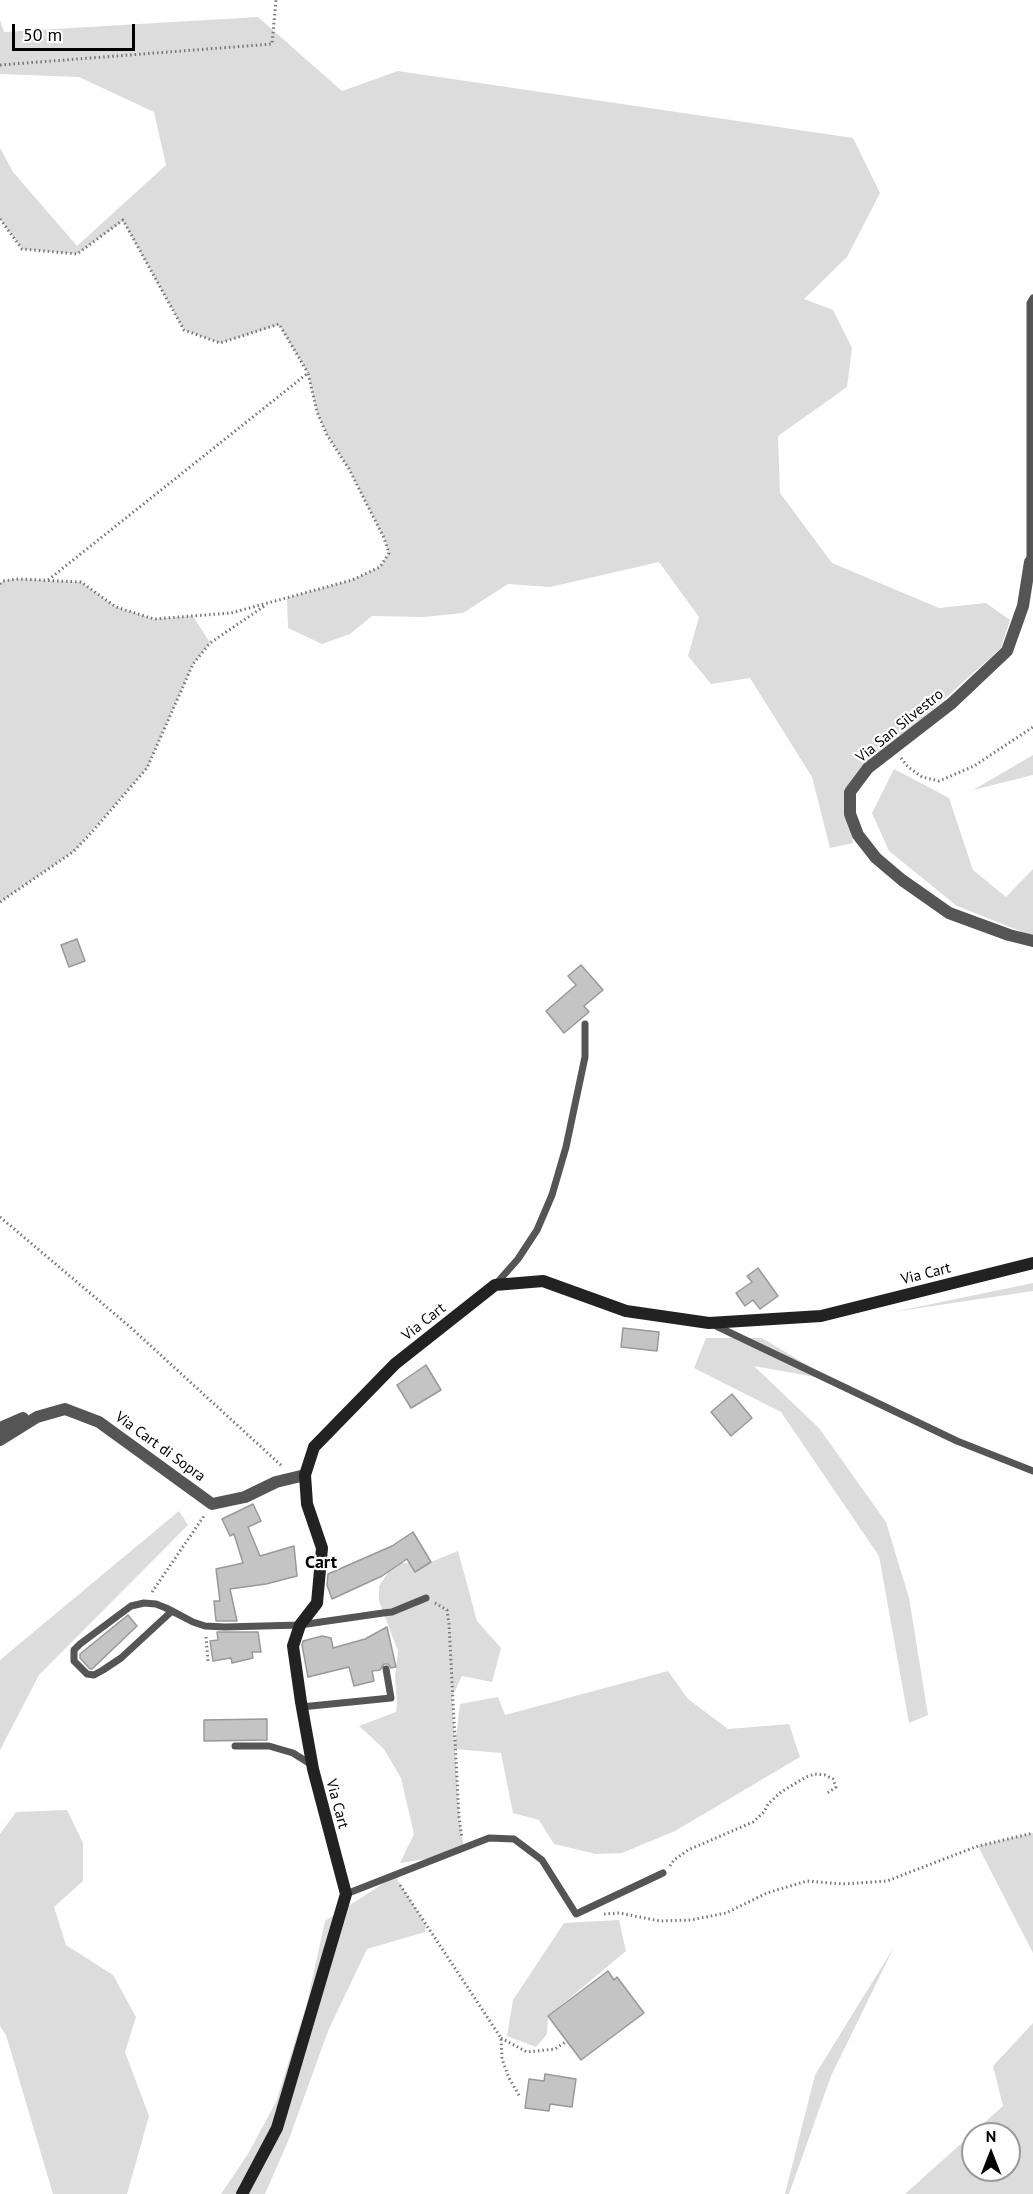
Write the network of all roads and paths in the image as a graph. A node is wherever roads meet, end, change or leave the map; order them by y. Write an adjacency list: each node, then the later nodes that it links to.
1 (276, 0): 2 (path)
2 (0, 65)
3 (0, 219): 5 (path)
4 (1033, 298): 6 (lane)
5 (308, 373): 7 (path); 9 (path)
6 (1032, 561): 11 (street, Via San Silvestro)
7 (48, 580): 8 (path); 9 (path)
8 (0, 584)
9 (268, 603): 12 (path)
10 (1033, 728): 11 (path)
11 (893, 747): 13 (street, Via San Silvestro)
12 (0, 902)
13 (1033, 941)
14 (585, 1024): 17 (lane)
15 (0, 1217): 23 (path)
16 (1033, 1263): 18 (street, Via Cart)
17 (495, 1285): 18 (street, Via Cart); 23 (street, Via Cart)
18 (710, 1323): 22 (lane)
19 (65, 1409): 20 (street); 21 (street); 24 (street, Via Cart di Sopra)
20 (0, 1428)
21 (0, 1440)
22 (1033, 1472)
23 (304, 1475): 24 (street); 28 (street, Via Cart)
24 (212, 1504): 26 (path)
25 (426, 1598): 28 (lane); 37 (path)
26 (144, 1604): 27 (lane); 27 (lane)
27 (172, 1611): 29 (lane)
28 (300, 1625): 29 (lane); 32 (street, Via Cart)
29 (205, 1626): 30 (path)
30 (208, 1661)
31 (386, 1669): 32 (lane)
32 (301, 1707): 34 (street, Via Cart)
33 (235, 1746): 34 (lane)
34 (312, 1765): 40 (street, Via Cart)
35 (826, 1794): 38 (path)
36 (1033, 1833): 41 (path)
37 (464, 1849): 39 (lane); 41 (lane)
38 (663, 1873): 41 (lane)
39 (395, 1876): 40 (lane); 42 (path)
40 (346, 1894): 45 (street)
41 (576, 1914)
42 (501, 2038): 43 (path); 44 (path)
43 (567, 2041)
44 (520, 2097)
45 (242, 2194)

